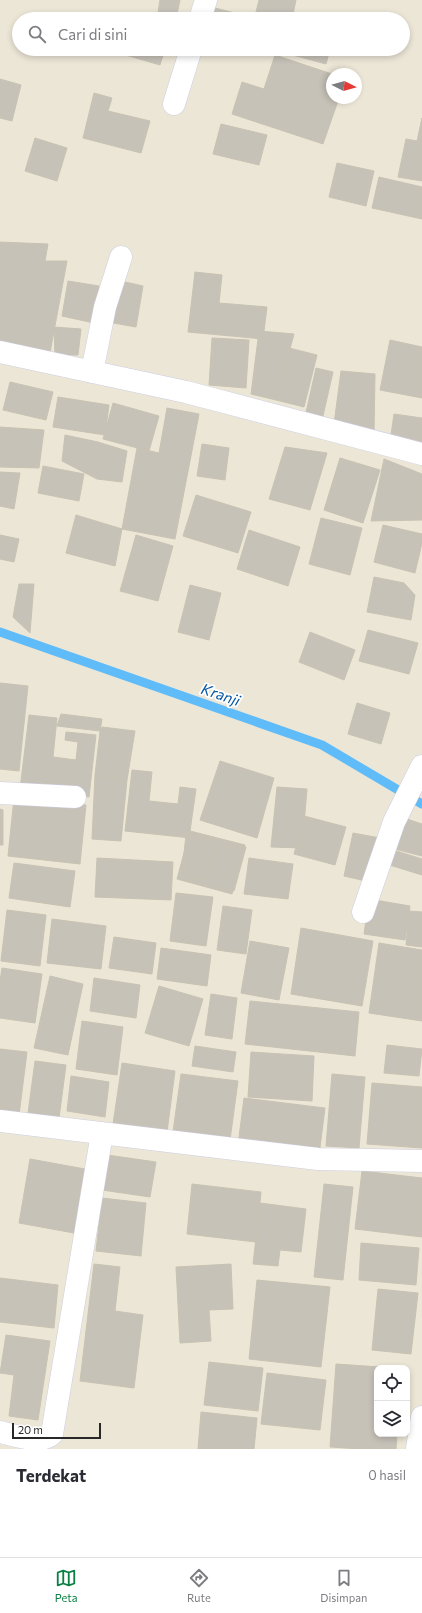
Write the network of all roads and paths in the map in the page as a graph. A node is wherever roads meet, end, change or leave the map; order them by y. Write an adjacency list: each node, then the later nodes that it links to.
1 (206, 0): 2 (street)
2 (202, 12)
3 (189, 56): 4 (street)
4 (174, 104)
5 (121, 257): 7 (street)
6 (0, 352): 7 (street)
7 (92, 372): 8 (street)
8 (422, 454)
9 (422, 766): 12 (street)
10 (0, 793): 11 (street)
11 (75, 797)
12 (363, 912)
13 (0, 1120): 14 (street)
14 (102, 1133): 15 (street); 17 (street)
15 (422, 1161)
16 (422, 1416): 18 (street)
17 (0, 1432)
18 (417, 1449)

